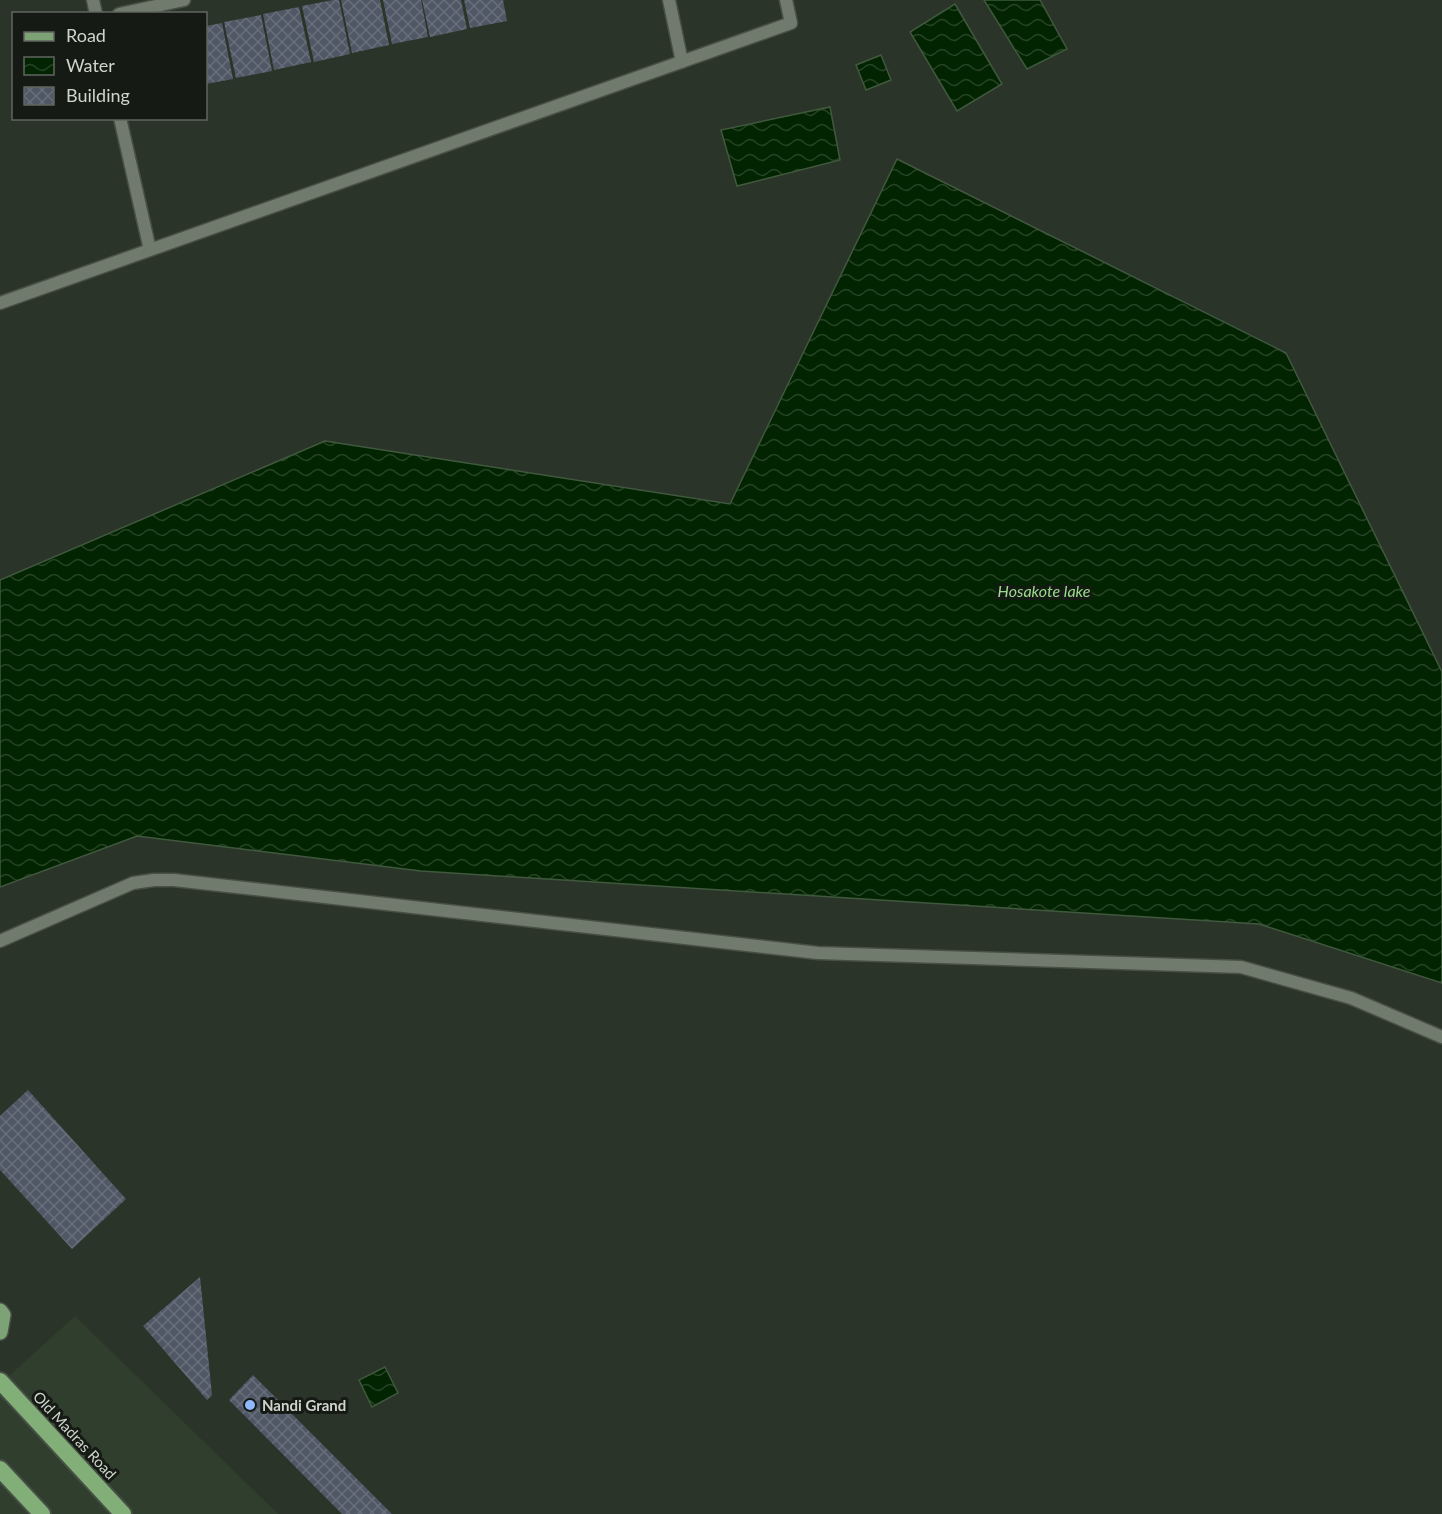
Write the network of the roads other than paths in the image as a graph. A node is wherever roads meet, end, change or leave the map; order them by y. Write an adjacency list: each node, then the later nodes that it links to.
1 (184, 0): 4 (street)
2 (669, 0): 5 (street)
3 (786, 0): 5 (street)
4 (128, 12)
5 (682, 62): 7 (street)
6 (120, 120): 7 (street)
7 (150, 250): 8 (street)
8 (0, 303)
9 (0, 940): 10 (street)
10 (1442, 1037)
11 (0, 1311): 12 (main road)
12 (0, 1332)
13 (0, 1381): 16 (highway, Old Madras Road)
14 (0, 1469): 15 (highway)
15 (42, 1514)
16 (123, 1514)

